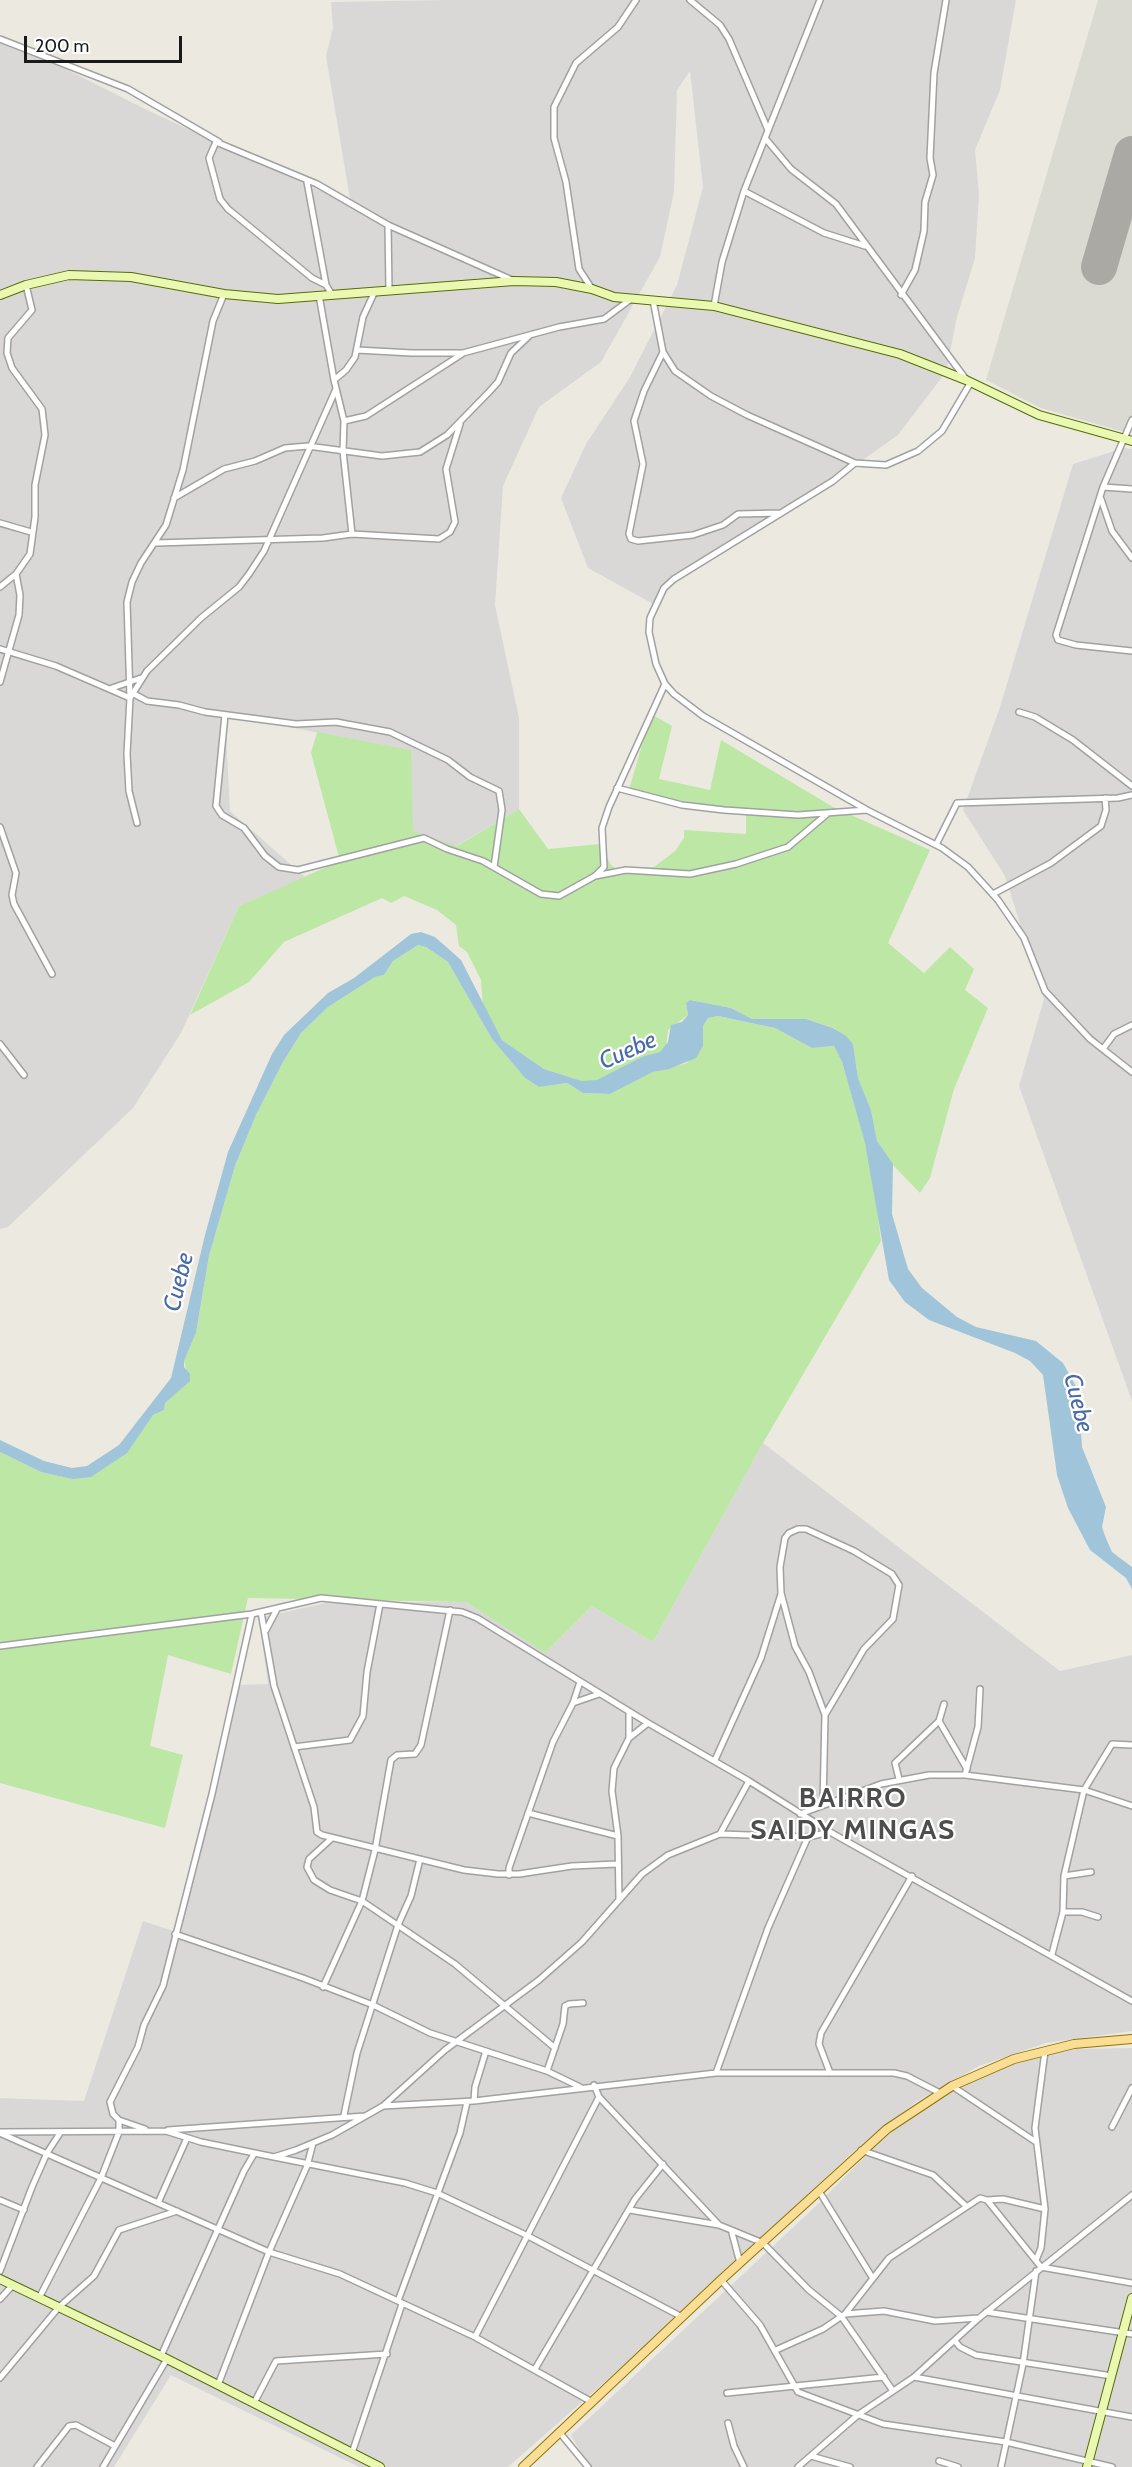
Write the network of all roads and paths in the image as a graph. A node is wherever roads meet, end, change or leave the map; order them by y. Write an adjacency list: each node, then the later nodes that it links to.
1 (636, 0): 16 (street)
2 (690, 0): 6 (street)
3 (820, 0): 6 (street)
4 (946, 0): 23 (street)
5 (0, 39): 8 (street)
6 (768, 130): 7 (street)
7 (765, 138): 10 (street); 12 (street)
8 (219, 142): 9 (street); 15 (street)
9 (307, 182): 11 (street); 15 (street)
10 (744, 191): 12 (street); 26 (street)
11 (388, 225): 13 (street); 18 (street)
12 (865, 246): 23 (street)
13 (514, 281): 16 (street); 18 (street)
14 (26, 285): 20 (street); 22 (street); 48 (street)
15 (326, 285): 19 (street)
16 (592, 289): 24 (street)
17 (375, 291): 18 (street); 19 (street); 28 (street)
18 (389, 291)
19 (331, 293): 21 (street)
20 (224, 294): 21 (street); 44 (street)
21 (319, 294): 31 (street)
22 (0, 295)
23 (901, 295): 32 (street)
24 (631, 299): 25 (street); 27 (street)
25 (653, 300): 26 (street); 29 (street)
26 (714, 306): 32 (street)
27 (529, 336): 30 (street); 34 (street)
28 (357, 350): 30 (street); 31 (street)
29 (663, 352): 41 (street); 46 (street)
30 (463, 353): 36 (street)
31 (334, 380): 33 (street)
32 (969, 381): 37 (street); 41 (street)
33 (336, 389): 36 (street); 39 (street)
34 (462, 419): 40 (street); 49 (street)
35 (1132, 420): 37 (street)
36 (344, 421): 40 (street)
37 (1122, 440): 38 (street); 42 (street)
38 (1132, 441)
39 (309, 446): 40 (street); 44 (street); 50 (street)
40 (343, 451): 49 (street)
41 (855, 463): 46 (street)
42 (1103, 487): 43 (street); 45 (street)
43 (1132, 489)
44 (174, 498): 51 (street)
45 (1101, 498): 52 (street); 57 (street)
46 (782, 513): 61 (street)
47 (0, 523): 48 (street)
48 (31, 532): 53 (street)
49 (352, 534): 50 (street)
50 (267, 540): 51 (street); 58 (street)
51 (156, 543): 59 (street)
52 (1132, 558)
53 (16, 574): 54 (street); 56 (street)
54 (0, 587)
55 (0, 649): 56 (street)
56 (9, 651): 60 (street); 62 (street)
57 (1132, 651)
58 (141, 678): 59 (street); 63 (street)
59 (129, 681): 62 (street); 63 (street)
60 (0, 682)
61 (665, 684): 67 (street); 70 (street)
62 (112, 688): 63 (street)
63 (132, 696): 65 (street); 72 (street)
64 (1019, 712): 66 (street)
65 (225, 715): 75 (street); 75 (street)
66 (1132, 786)
67 (617, 788): 71 (street); 76 (street)
68 (1132, 795): 69 (street)
69 (1106, 798): 74 (street); 77 (street)
70 (867, 810): 71 (street); 74 (street)
71 (828, 813): 76 (street)
72 (136, 823)
73 (0, 827): 78 (street)
74 (936, 845): 77 (street)
75 (494, 867): 76 (street)
76 (595, 876)
77 (993, 894): 81 (street)
78 (52, 974)
79 (1132, 1025): 81 (street)
80 (0, 1044): 83 (street)
81 (1103, 1049): 82 (street)
82 (1132, 1072)
83 (24, 1075)
84 (781, 1593): 98 (street); 98 (street); 104 (street)
85 (380, 1604): 86 (street); 87 (street); 103 (street)
86 (277, 1609): 88 (street); 90 (street)
87 (450, 1610): 92 (street); 118 (street)
88 (261, 1612): 89 (street); 90 (street)
89 (252, 1614): 91 (street); 132 (street)
90 (266, 1630): 103 (street)
91 (0, 1646)
92 (579, 1682): 94 (street); 95 (street)
93 (980, 1689): 105 (street)
94 (599, 1694): 95 (street); 97 (street)
95 (573, 1702): 111 (street)
96 (944, 1704): 99 (street)
97 (629, 1712): 100 (street); 101 (street)
98 (825, 1715): 109 (street)
99 (939, 1721): 105 (street); 106 (street)
100 (648, 1723): 101 (street); 104 (street)
101 (629, 1738): 115 (street)
102 (1132, 1745): 108 (street)
103 (294, 1747): 117 (street)
104 (715, 1760): 107 (street)
105 (966, 1772): 106 (street); 108 (street)
106 (899, 1779): 109 (street)
107 (749, 1781): 112 (street); 114 (street)
108 (1084, 1790): 110 (street); 126 (street)
109 (823, 1804): 112 (street)
110 (1132, 1806)
111 (528, 1813): 115 (street); 121 (street)
112 (800, 1814): 113 (street)
113 (830, 1832): 116 (street); 125 (street)
114 (720, 1834): 116 (street); 128 (street)
115 (618, 1836): 120 (street)
116 (808, 1837): 149 (street)
117 (332, 1838): 118 (street); 127 (street)
118 (375, 1850): 119 (street); 127 (street)
119 (420, 1859): 123 (street); 131 (street)
120 (617, 1864): 124 (street); 128 (street)
121 (509, 1868): 123 (street); 124 (street)
122 (1091, 1872): 126 (street)
123 (498, 1874): 124 (street)
124 (509, 1875)
125 (912, 1876): 135 (street); 150 (street)
126 (1064, 1876): 129 (street)
127 (362, 1900): 131 (street); 136 (street)
128 (619, 1900): 140 (street)
129 (1064, 1912): 130 (street); 135 (street)
130 (1098, 1917)
131 (398, 1925): 139 (street); 140 (street)
132 (176, 1934): 133 (street); 134 (street)
133 (186, 1940): 134 (street); 136 (street)
134 (173, 1944): 162 (street)
135 (1052, 1954): 137 (street)
136 (323, 1987): 139 (street)
137 (1132, 2001)
138 (583, 2003): 142 (street)
139 (373, 2006): 144 (street); 160 (street)
140 (506, 2007): 143 (street); 144 (street)
141 (1132, 2039): 146 (main road)
142 (558, 2040): 143 (street); 145 (street)
143 (549, 2041): 145 (street)
144 (457, 2042): 147 (street); 159 (street)
145 (555, 2048): 148 (street)
146 (1045, 2049): 152 (main road); 170 (street)
147 (486, 2051): 148 (street); 157 (street)
148 (547, 2071): 153 (street)
149 (716, 2073): 150 (street); 151 (street)
150 (830, 2073): 155 (street)
151 (594, 2085): 153 (street); 156 (street)
152 (952, 2086): 155 (main road); 170 (street)
153 (581, 2088): 157 (street)
154 (1132, 2088): 163 (street)
155 (940, 2093): 172 (main road)
156 (599, 2097): 176 (street); 193 (street)
157 (474, 2101): 158 (street)
158 (467, 2102): 159 (street); 180 (street)
159 (383, 2106): 161 (street)
160 (344, 2115): 161 (street); 165 (street)
161 (366, 2116): 171 (street)
162 (119, 2120): 164 (street); 167 (street)
163 (1112, 2127)
164 (150, 2130): 165 (street); 167 (street)
165 (166, 2131): 169 (street)
166 (0, 2132): 168 (street); 173 (street)
167 (119, 2132): 168 (street); 178 (street)
168 (60, 2133): 173 (street)
169 (188, 2138): 174 (street); 184 (street)
170 (1036, 2142): 186 (street)
171 (313, 2143): 175 (street); 177 (street)
172 (861, 2150): 179 (main road); 185 (street)
173 (47, 2152): 178 (street); 187 (street)
174 (254, 2154): 175 (street); 191 (street)
175 (274, 2157): 177 (street)
176 (663, 2164): 188 (street); 190 (street)
177 (307, 2166): 180 (street); 195 (street)
178 (101, 2178): 184 (street); 206 (street)
179 (819, 2190): 194 (main road); 201 (street)
180 (437, 2193): 193 (street); 209 (street)
181 (1132, 2195): 198 (street)
182 (0, 2200): 187 (street)
183 (987, 2200): 185 (street); 186 (street); 196 (street)
184 (158, 2204): 189 (street)
185 (966, 2206): 201 (street)
186 (1045, 2208): 196 (street)
187 (24, 2210): 200 (street)
188 (630, 2210): 190 (street); 199 (street)
189 (177, 2211): 191 (street); 210 (street)
190 (719, 2225): 192 (street)
191 (219, 2229): 195 (street); 221 (street)
192 (732, 2233): 194 (street); 197 (street)
193 (528, 2236): 199 (street); 217 (street)
194 (763, 2243): 197 (main road); 212 (street)
195 (269, 2252): 209 (street); 228 (street)
196 (1036, 2260): 198 (street)
197 (740, 2264): 203 (main road)
198 (1038, 2269): 204 (street); 211 (street); 215 (street)
199 (592, 2270): 213 (street); 223 (street)
200 (0, 2271)
201 (872, 2277): 212 (street)
202 (0, 2279): 205 (street)
203 (721, 2280): 213 (main road); 219 (street)
204 (1132, 2283)
205 (13, 2285): 206 (street); 208 (street)
206 (39, 2298): 210 (street)
207 (1132, 2298): 216 (street)
208 (0, 2299)
209 (400, 2303): 217 (street); 220 (street)
210 (59, 2307): 221 (street); 227 (street)
211 (986, 2312): 214 (street); 215 (street)
212 (843, 2315): 214 (street); 219 (street); 225 (street)
213 (682, 2317): 233 (main road)
214 (979, 2318): 218 (street)
215 (1030, 2319): 216 (street); 222 (street)
216 (1128, 2333): 224 (street)
217 (475, 2337): 223 (street)
218 (955, 2341): 222 (street); 226 (street)
219 (776, 2350): 229 (street)
220 (387, 2354): 234 (street); 242 (street)
221 (164, 2358): 228 (street); 241 (street)
222 (1023, 2364): 224 (street); 232 (street)
223 (535, 2369): 233 (street)
224 (1112, 2376): 235 (street)
225 (884, 2377): 229 (street); 230 (street)
226 (914, 2377): 230 (street); 232 (street)
227 (0, 2378)
228 (218, 2385): 234 (street)
229 (792, 2386): 231 (street); 236 (street)
230 (892, 2391): 236 (street)
231 (727, 2393)
232 (1016, 2395): 235 (street); 240 (street)
233 (592, 2402): 239 (main road)
234 (254, 2403): 242 (street)
235 (1104, 2409): 237 (street); 245 (street)
236 (859, 2414): 240 (street); 243 (street)
237 (1132, 2417)
238 (728, 2422): 251 (street)
239 (560, 2433): 249 (main road); 250 (street)
240 (1006, 2442): 245 (street); 255 (street)
241 (115, 2446): 246 (street); 247 (street)
242 (352, 2453): 248 (street)
243 (811, 2456): 252 (street); 253 (street)
244 (939, 2461): 254 (street)
245 (1088, 2464): 256 (street)
246 (37, 2467)
247 (103, 2467)
248 (380, 2467)
249 (523, 2467)
250 (588, 2467)
251 (744, 2467)
252 (798, 2467)
253 (850, 2467)
254 (958, 2467)
255 (1000, 2467)
256 (1112, 2467)

